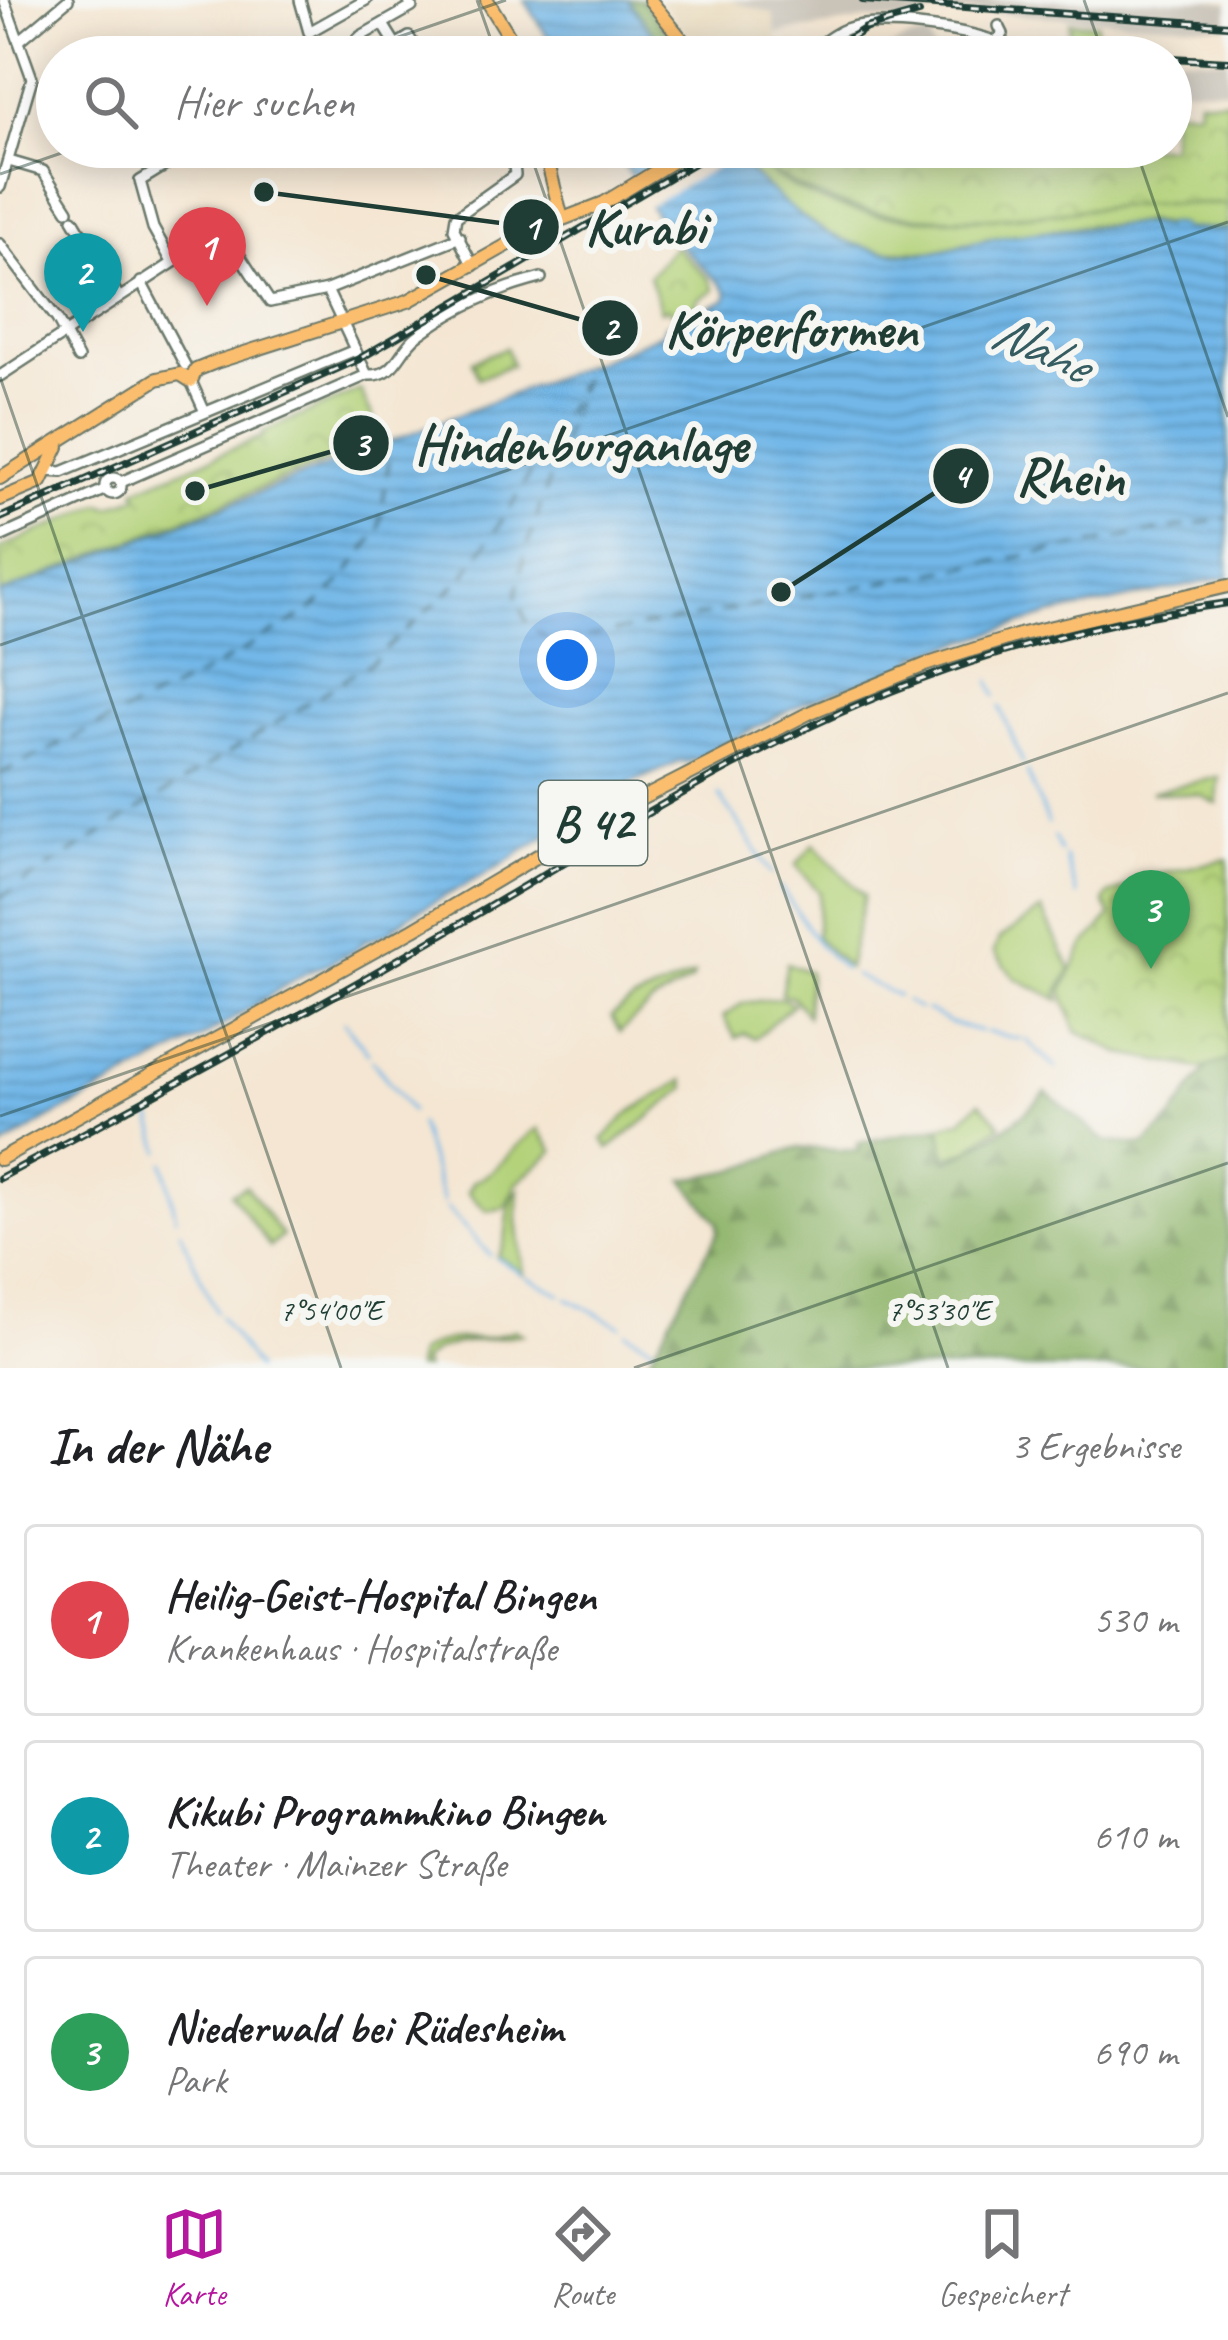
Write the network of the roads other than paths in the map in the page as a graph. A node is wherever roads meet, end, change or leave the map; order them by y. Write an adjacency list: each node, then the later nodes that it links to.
1 (68, 0): 15 (street)
2 (300, 0): 3 (street)
3 (366, 0)
4 (408, 0): 8 (street)
5 (487, 0): 12 (main road)
6 (650, 0): 13 (main road)
7 (2, 1): 15 (street)
8 (383, 24): 10 (street); 11 (street)
9 (986, 35): 14 (street)
10 (366, 36)
11 (390, 36)
12 (508, 36)
13 (679, 36)
14 (835, 36)
15 (19, 40): 17 (street)
16 (0, 131): 17 (street)
17 (15, 136): 18 (street)
18 (9, 161): 23 (street); 32 (street)
19 (160, 168): 27 (street)
20 (514, 168): 25 (street)
21 (549, 168): 24 (main road)
22 (662, 168): 24 (main road)
23 (0, 187)
24 (562, 219): 28 (main road)
25 (460, 237): 28 (street); 31 (street)
26 (0, 244): 34 (street)
27 (172, 262): 30 (street); 31 (street)
28 (478, 263): 33 (main road)
29 (541, 278): 38 (street)
30 (141, 282): 32 (street); 37 (street)
31 (327, 290): 33 (street)
32 (119, 297): 34 (street)
33 (340, 324): 35 (street); 37 (main road)
34 (64, 334): 36 (street); 39 (street)
35 (356, 350): 38 (street); 40 (street)
36 (78, 358)
37 (188, 372): 40 (street); 41 (main road)
38 (367, 375): 46 (street)
39 (0, 376)
40 (204, 410): 43 (street)
41 (62, 442): 42 (main road); 43 (main road)
42 (28, 461): 43 (main road); 44 (main road)
43 (46, 471): 45 (main road)
44 (0, 478)
45 (0, 499)
46 (0, 537)
47 (1228, 586): 48 (main road, B 42)
48 (0, 1159)

